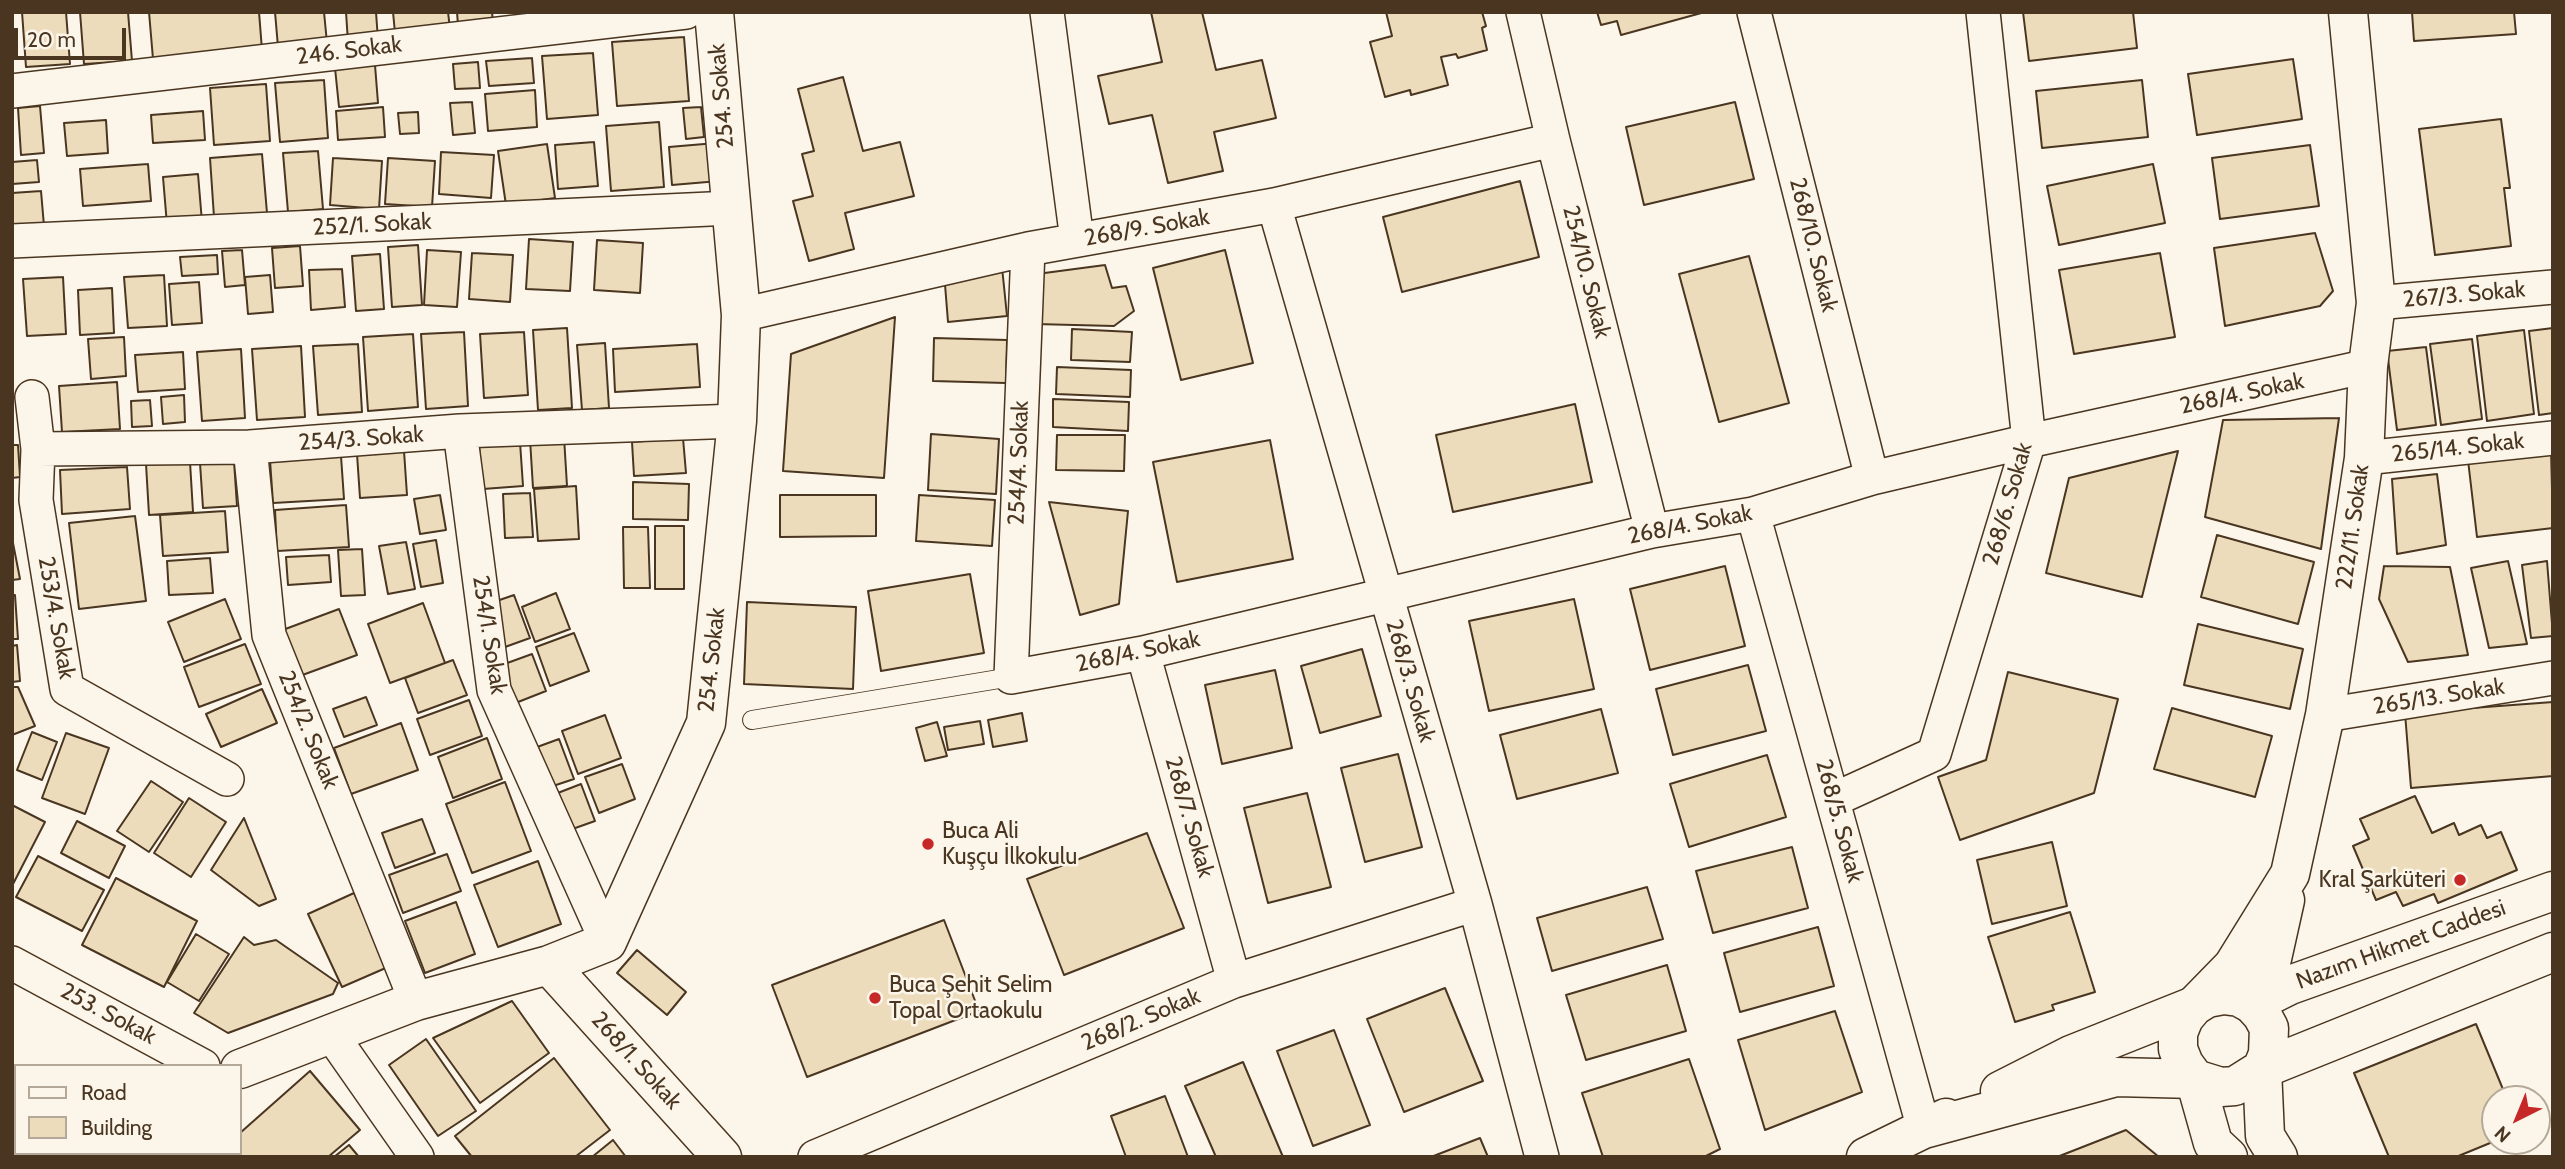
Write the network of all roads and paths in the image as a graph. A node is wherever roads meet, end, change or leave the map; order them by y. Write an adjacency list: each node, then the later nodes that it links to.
1 (685, 12): 8 (street, 246. Sokak)
2 (714, 12): 11 (street, 254. Sokak)
3 (1047, 12): 12 (street)
4 (1522, 12): 9 (street, 254/10. Sokak)
5 (1754, 12): 27 (street, 268/10. Sokak)
6 (1983, 12): 23 (street, 268/6. Sokak)
7 (2348, 12): 16 (street, 222/11. Sokak)
8 (12, 91)
9 (1553, 140): 10 (street, 268/9. Sokak); 30 (street, 254/10. Sokak)
10 (1274, 205): 12 (street, 268/9. Sokak); 31 (street, 268/3. Sokak)
11 (732, 208): 13 (street, 252/1. Sokak); 17 (street, 254. Sokak)
12 (1077, 240): 14 (street, 268/9. Sokak)
13 (12, 242)
14 (1028, 249): 17 (street, 268/9. Sokak); 33 (street, 254/4. Sokak)
15 (2553, 287): 16 (street, 267/3. Sokak)
16 (2376, 303): 18 (street, 222/11. Sokak)
17 (741, 315): 20 (street, 254. Sokak)
18 (2368, 366): 23 (street, 268/4. Sokak); 26 (street, 222/11. Sokak)
19 (32, 397): 25 (street)
20 (737, 421): 21 (street, 254/3. Sokak); 42 (street, 254. Sokak)
21 (460, 431): 24 (street, 254/3. Sokak); 42 (street, 254/1. Sokak)
22 (2553, 438): 26 (street, 265/14. Sokak)
23 (2029, 441): 27 (street, 268/4. Sokak); 38 (street, 268/6. Sokak)
24 (250, 447): 25 (street, 254/3. Sokak); 48 (street, 254/2. Sokak)
25 (38, 449): 28 (street, 253/4. Sokak)
26 (2364, 458): 35 (street, 222/11. Sokak)
27 (1872, 478): 29 (street, 268/4. Sokak)
28 (24, 499): 37 (street, 253/4. Sokak)
29 (1753, 514): 30 (street, 268/4. Sokak); 38 (street, 268/5. Sokak)
30 (1653, 531): 31 (street, 268/4. Sokak)
31 (1385, 595): 32 (street, 268/4. Sokak); 41 (street, 268/3. Sokak)
32 (1143, 653): 33 (street, 268/4. Sokak); 47 (street, 268/7. Sokak)
33 (1011, 677): 36 (lane)
34 (2553, 678): 35 (street, 265/13. Sokak)
35 (2325, 715): 39 (street, 222/11. Sokak)
36 (752, 720)
37 (227, 779)
38 (1833, 800): 56 (street, 268/5. Sokak)
39 (2290, 874): 46 (street); 50 (street, 222/11. Sokak)
40 (2553, 891): 46 (street, Nazım Hikmet Caddesi)
41 (1475, 904): 47 (street, 268/2. Sokak); 60 (street, 268/3. Sokak)
42 (607, 942): 45 (street)
43 (2553, 952): 54 (street)
44 (12, 963): 52 (street, 253. Sokak)
45 (549, 965): 48 (street); 58 (street, 268/1. Sokak)
46 (2281, 974): 49 (street, Nazım Hikmet Caddesi)
47 (1234, 981): 59 (street, 268/2. Sokak)
48 (416, 1001): 51 (street)
49 (2252, 1004): 50 (street); 54 (street)
50 (2194, 1006): 55 (street); 56 (street)
51 (331, 1034): 53 (street); 57 (street)
52 (199, 1064)
53 (242, 1068)
54 (2262, 1069): 55 (street); 63 (street)
55 (2195, 1079): 56 (street); 62 (street)
56 (1924, 1129): 61 (street)
57 (416, 1157)
58 (722, 1157)
59 (815, 1157)
60 (1542, 1157)
61 (1866, 1157)
62 (2228, 1157)
63 (2278, 1157)

